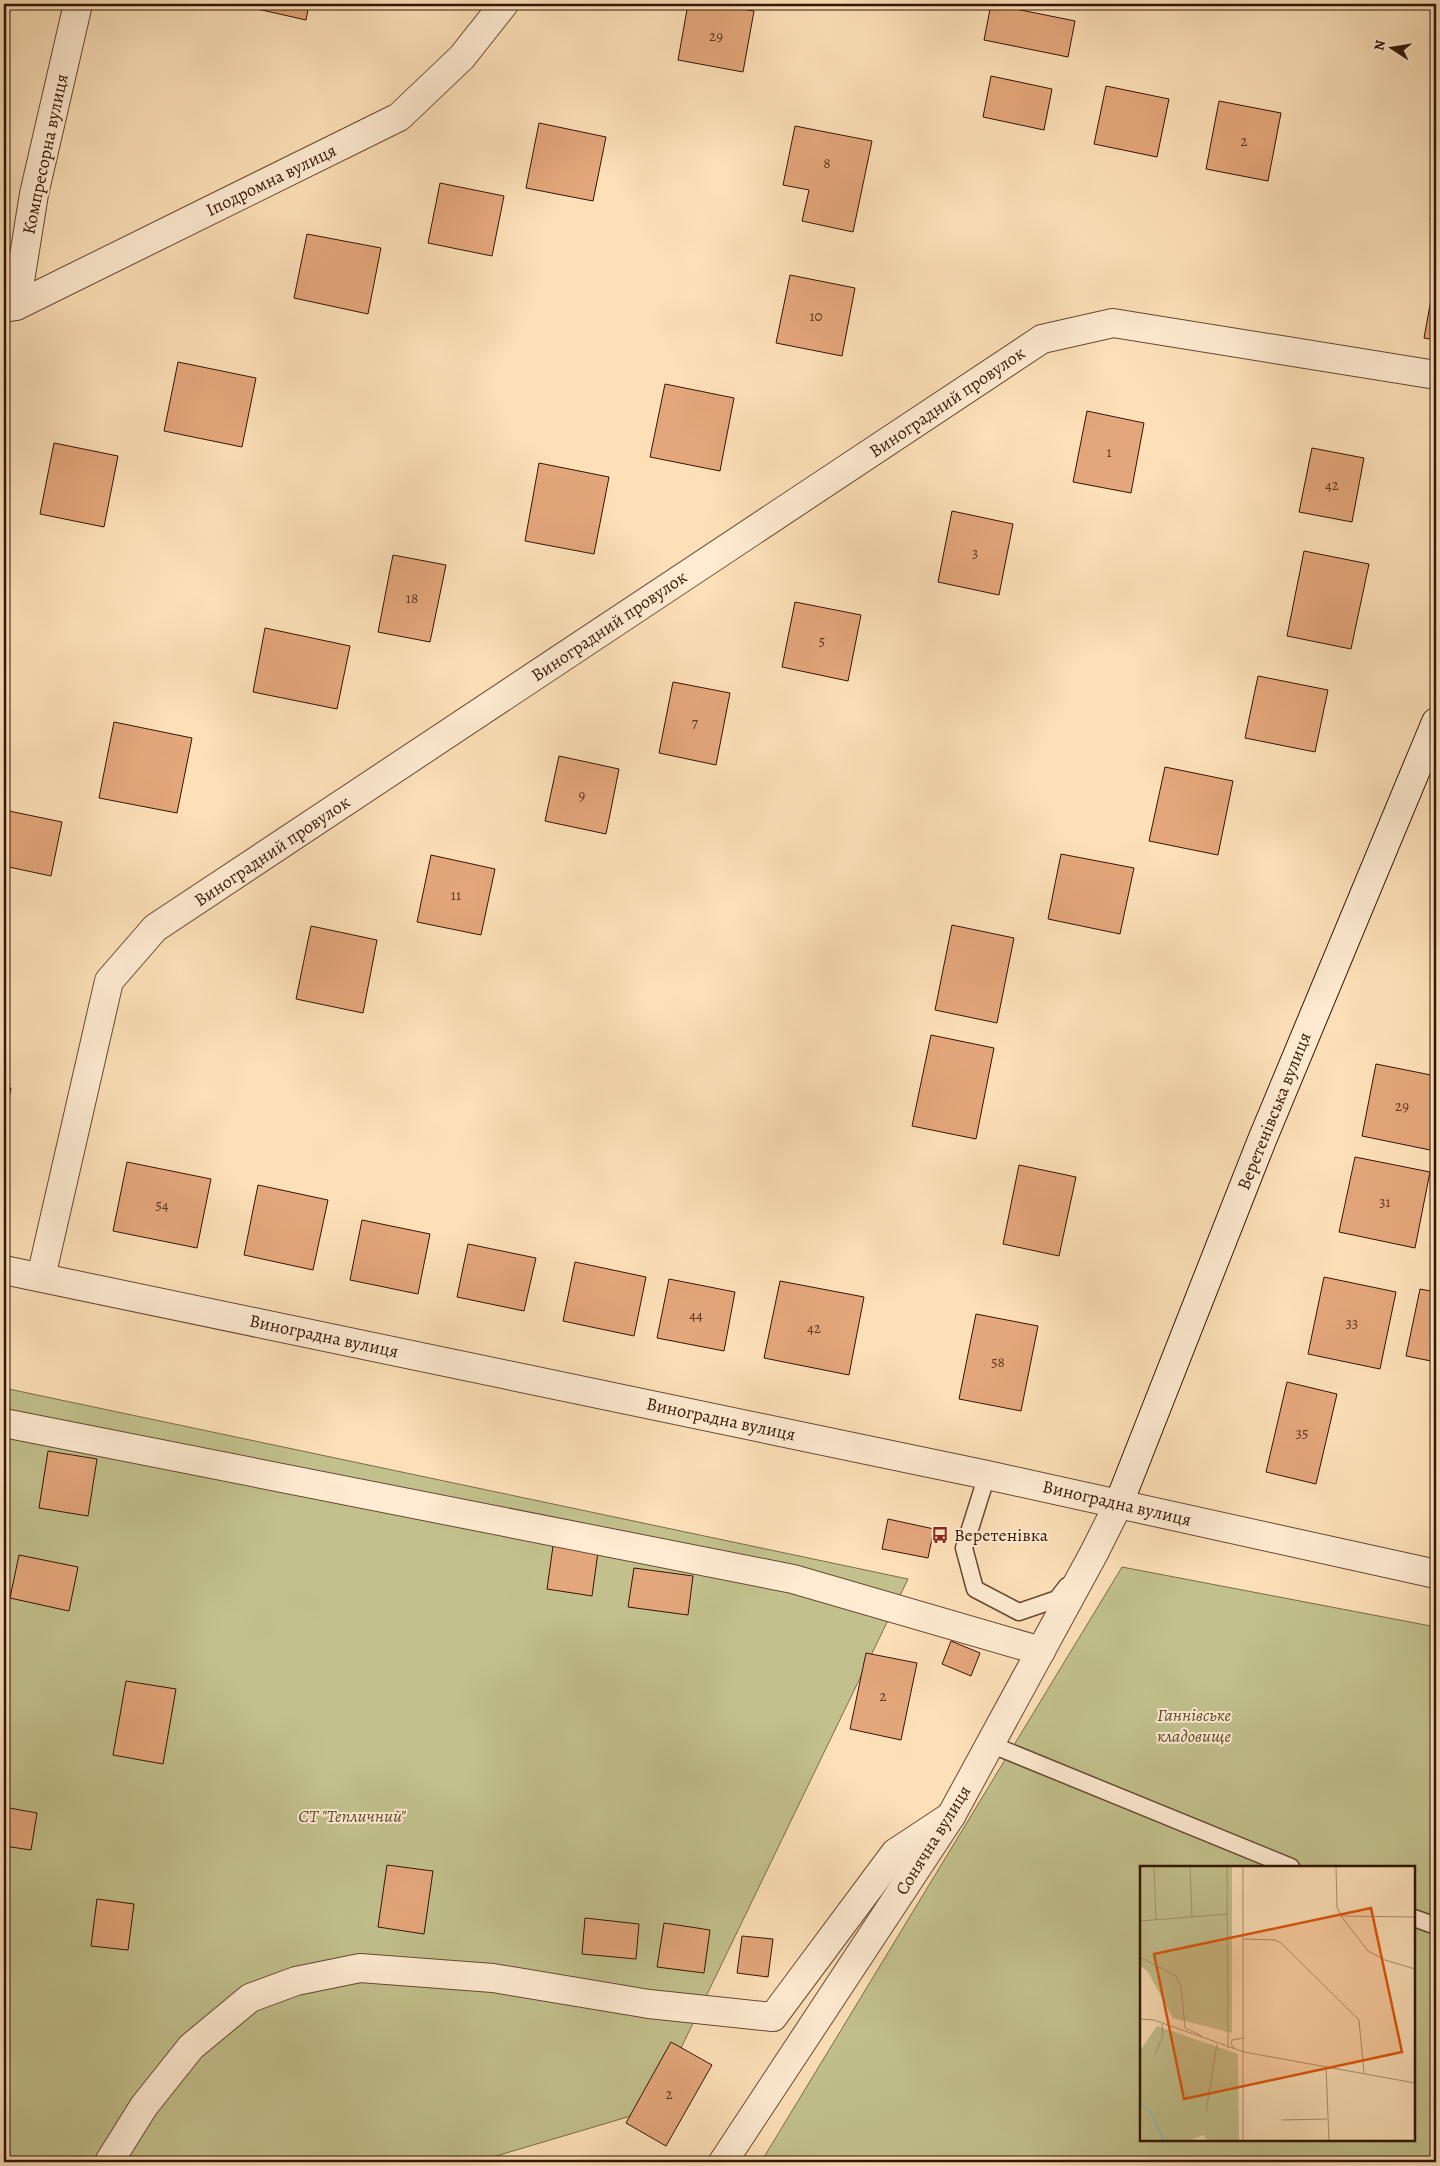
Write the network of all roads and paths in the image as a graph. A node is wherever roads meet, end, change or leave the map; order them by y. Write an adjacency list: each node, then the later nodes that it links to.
1 (78, 4): 3 (street, Компресорна вулиця)
2 (504, 4): 3 (street, Іподромна вулиця)
3 (10, 307)
4 (1436, 376): 8 (street, Виноградний провулок)
5 (1436, 722): 6 (street, Веретенівська вулиця)
6 (1431, 750): 11 (street, Веретенівська вулиця)
7 (4, 1270): 8 (street, Виноградна вулиця)
8 (41, 1278): 10 (street, Виноградна вулиця)
9 (4, 1423): 14 (street)
10 (987, 1475): 11 (street, Виноградна вулиця); 12 (lane)
11 (1119, 1503): 12 (street, Сонячна вулиця); 13 (street, Виноградна вулиця)
12 (1094, 1553): 14 (street, Сонячна вулиця)
13 (1436, 1574)
14 (1041, 1651): 15 (street, Сонячна вулиця)
15 (990, 1744): 16 (street, Сонячна вулиця); 17 (lane)
16 (951, 1816): 20 (street); 21 (street, Сонячна вулиця)
17 (1289, 1866)
18 (1415, 1918): 19 (lane)
19 (1436, 1926)
20 (109, 2162)
21 (723, 2162)

